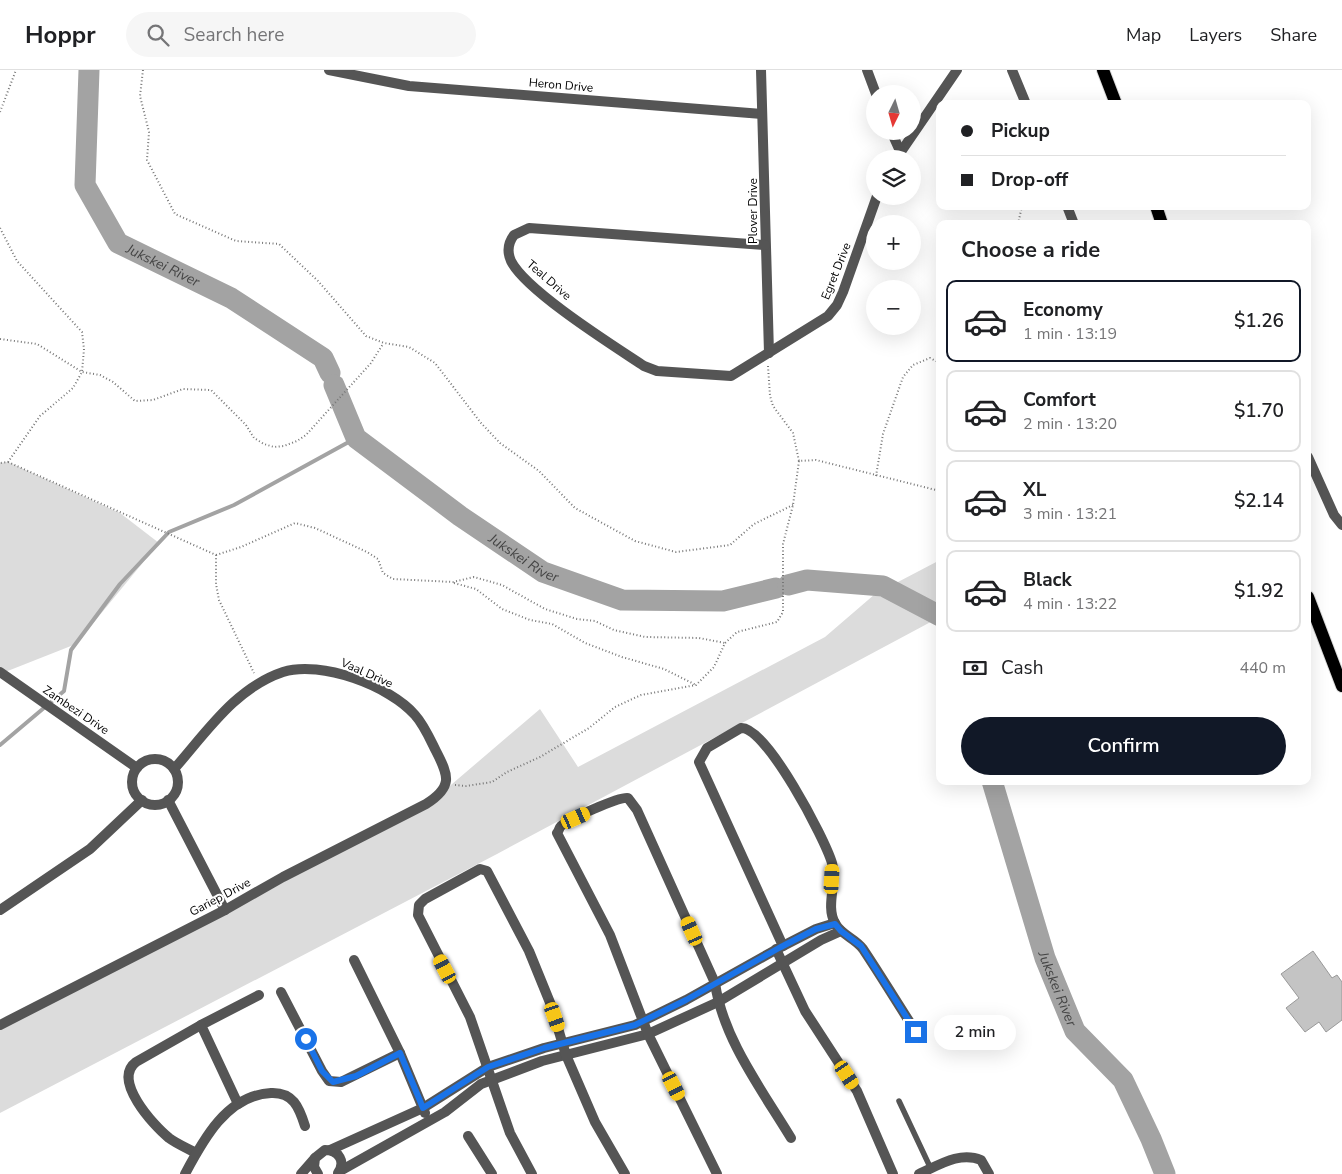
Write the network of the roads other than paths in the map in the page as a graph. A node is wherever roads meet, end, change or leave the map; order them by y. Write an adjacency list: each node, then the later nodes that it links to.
1 (329, 70): 12 (street, Heron Drive)
2 (761, 70): 12 (street, Plover Drive)
3 (867, 70): 7 (street)
4 (957, 70): 9 (street)
5 (1012, 70): 10 (street)
6 (1103, 70): 11 (main road)
7 (873, 85)
8 (936, 100): 13 (street)
9 (936, 100)
10 (1024, 100)
11 (1114, 100)
12 (762, 114): 15 (street, Plover Drive)
13 (901, 150)
14 (874, 205): 16 (street, Egret Drive)
15 (765, 245): 16 (street, Plover Drive); 16 (street, Teal Drive)
16 (769, 353)
17 (1311, 464): 18 (street)
18 (1342, 524)
19 (1311, 605): 21 (main road)
20 (0, 672): 22 (street, Zambezi Drive)
21 (1342, 686)
22 (137, 768): 23 (street); 25 (street)
23 (174, 769): 24 (street, Vaal Drive); 26 (street)
24 (446, 784): 28 (street, Gariep Drive)
25 (142, 800): 26 (street); 27 (street)
26 (168, 800): 28 (street)
27 (0, 910)
28 (225, 910): 38 (street, Gariep Drive)
29 (838, 927): 30 (street); 30 (street); 32 (street); 40 (street)
30 (780, 948): 32 (street); 33 (street)
31 (354, 960): 43 (street)
32 (782, 963): 36 (street); 65 (street)
33 (715, 983): 36 (street); 37 (street); 37 (street)
34 (281, 992): 43 (street)
35 (259, 995): 39 (street)
36 (718, 1002): 41 (street); 52 (street)
37 (643, 1021): 41 (street); 42 (street)
38 (0, 1025)
39 (201, 1025): 47 (street); 54 (street)
40 (916, 1032)
41 (648, 1034): 42 (street); 64 (street)
42 (565, 1050): 44 (street); 44 (street); 45 (street); 63 (street)
43 (400, 1053): 48 (street)
44 (488, 1067): 45 (street); 48 (street)
45 (492, 1080): 49 (street); 62 (street)
46 (898, 1101): 56 (lane)
47 (238, 1104): 50 (street); 54 (street)
48 (423, 1108): 49 (street); 53 (street)
49 (428, 1121): 57 (street)
50 (305, 1126)
51 (468, 1136): 61 (street)
52 (791, 1138)
53 (330, 1150): 55 (street); 57 (street)
54 (196, 1153): 58 (street)
55 (315, 1158): 59 (street); 60 (street)
56 (931, 1168): 66 (street); 67 (street)
57 (339, 1173)
58 (185, 1174)
59 (301, 1174)
60 (318, 1174)
61 (492, 1174)
62 (532, 1174)
63 (625, 1174)
64 (717, 1174)
65 (892, 1174)
66 (920, 1174)
67 (990, 1174)

